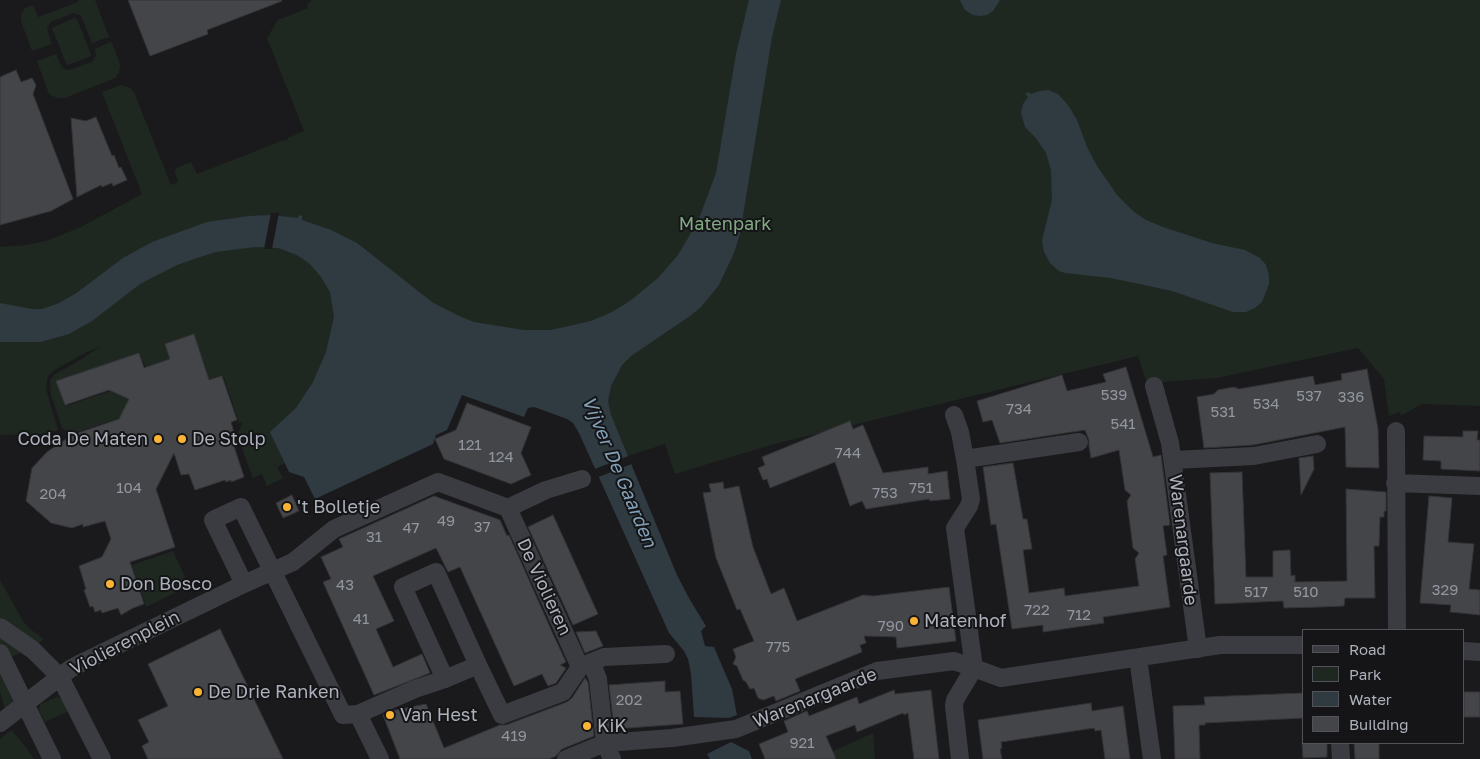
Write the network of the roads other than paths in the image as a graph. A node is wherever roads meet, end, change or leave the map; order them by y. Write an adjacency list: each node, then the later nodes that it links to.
1 (1154, 386): 7 (street, Warenargaarde)
2 (954, 415): 6 (street)
3 (1396, 431): 9 (street)
4 (1079, 442): 6 (street)
5 (1317, 444): 7 (street, Warenargaarde)
6 (965, 459): 25 (street)
7 (1173, 460): 17 (street, Warenargaarde)
8 (582, 479): 11 (street)
9 (1395, 483): 10 (street); 15 (street)
10 (1480, 486)
11 (508, 508): 12 (street); 24 (street, De Violieren)
12 (273, 571): 13 (street, Violierenplein); 13 (street); 29 (street)
13 (244, 584): 26 (street, Violierenplein)
14 (0, 626): 26 (street)
15 (1397, 629)
16 (1302, 645): 17 (street, Warenargaarde)
17 (1198, 649): 22 (street, Warenargaarde)
18 (1465, 650): 19 (street)
19 (1480, 652)
20 (0, 653): 28 (street)
21 (666, 654): 24 (street)
22 (1138, 658): 25 (street, Warenargaarde); 38 (street)
23 (478, 665): 24 (street); 27 (street); 27 (street)
24 (585, 665): 32 (street, De Violieren)
25 (974, 668): 32 (street, Warenargaarde); 37 (street)
26 (60, 677): 28 (street, Violierenplein); 34 (street)
27 (445, 679): 29 (street)
28 (25, 703): 30 (street, Violierenplein); 33 (street)
29 (361, 721): 35 (street)
30 (0, 723)
31 (1340, 744): 39 (street)
32 (609, 751): 36 (street, Warenargaarde)
33 (52, 759)
34 (102, 759)
35 (380, 759)
36 (566, 759)
37 (960, 759)
38 (1152, 759)
39 (1341, 759)

